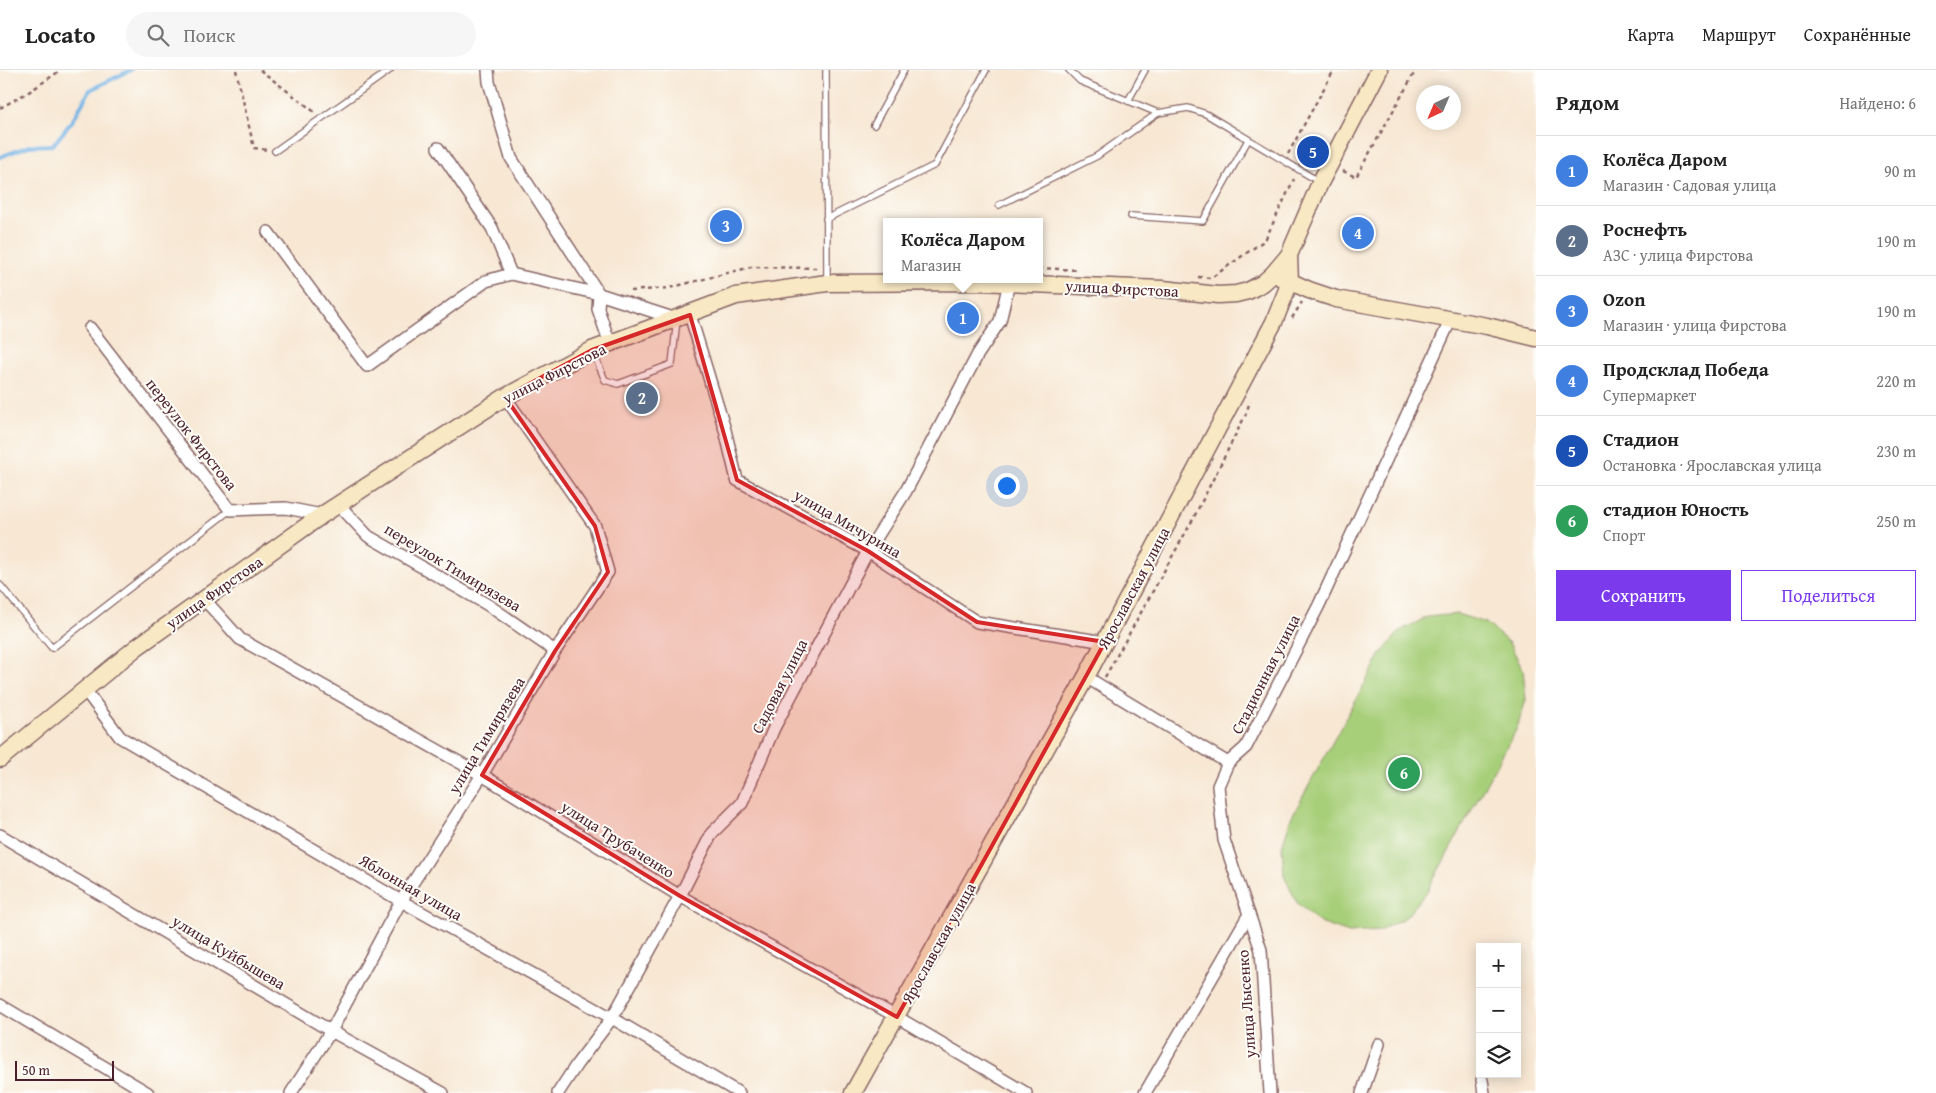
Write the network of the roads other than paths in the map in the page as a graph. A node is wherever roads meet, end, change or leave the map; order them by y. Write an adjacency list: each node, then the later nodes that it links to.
1 (390, 70): 15 (lane)
2 (493, 70): 9 (street)
3 (826, 70): 19 (lane)
4 (904, 70): 12 (lane)
5 (986, 70): 19 (lane)
6 (1069, 70): 10 (lane)
7 (1145, 70): 10 (lane)
8 (1379, 70): 16 (main road, Ярославская улица)
9 (488, 76): 28 (street)
10 (1128, 101): 11 (lane)
11 (1158, 113): 13 (lane); 17 (lane)
12 (874, 125)
13 (1248, 140): 16 (lane); 18 (lane)
14 (438, 148): 22 (street)
15 (276, 150)
16 (1320, 183): 21 (main road, Ярославская улица)
17 (999, 205)
18 (1131, 216)
19 (826, 219): 24 (lane)
20 (268, 232): 22 (street)
21 (1289, 255): 23 (main road, улица Фирстова); 26 (main road, Ярославская улица)
22 (510, 274): 28 (street)
23 (1273, 274): 26 (main road); 27 (main road, улица Фирстова)
24 (827, 275): 25 (main road, улица Фирстова); 29 (main road, улица Фирстова)
25 (883, 278)
26 (1290, 282): 30 (main road); 42 (main road, Ярославская улица)
27 (1009, 283): 39 (street, Садовая улица)
28 (598, 294): 29 (street); 33 (street)
29 (683, 317): 33 (main road, улица Фирстова); 34 (lane); 39 (street, улица Мичурина)
30 (1451, 319): 32 (main road); 47 (street, Стадионная улица)
31 (90, 328): 37 (street, переулок Фирстова)
32 (1536, 338)
33 (610, 344): 34 (main road, улица Фирстова)
34 (592, 350): 35 (main road, улица Фирстова)
35 (505, 397): 36 (main road, улица Фирстова); 43 (street, улица Тимирязева)
36 (339, 505): 38 (main road, улица Фирстова); 43 (street, переулок Тимирязева)
37 (230, 510): 38 (street, переулок Фирстова); 40 (lane)
38 (322, 515): 41 (main road, улица Фирстова)
39 (868, 551): 42 (street, улица Мичурина); 50 (street, Садовая улица)
40 (0, 585)
41 (204, 599): 45 (main road, улица Фирстова); 48 (street, улица Трубаченко)
42 (1105, 642): 44 (main road, Ярославская улица)
43 (555, 651): 48 (street, улица Тимирязева)
44 (1086, 677): 47 (street); 54 (main road, Ярославская улица)
45 (84, 690): 46 (main road, улица Фирстова); 51 (street, Яблонная улица)
46 (0, 759)
47 (1228, 763): 52 (street, Стадионная улица)
48 (482, 775): 50 (street, улица Трубаченко); 51 (street, улица Тимирязева)
49 (0, 835): 56 (street, улица Куйбышева)
50 (680, 896): 54 (street, улица Трубаченко); 55 (street, Садовая улица)
51 (401, 901): 55 (street, Яблонная улица); 56 (street, улица Тимирязева)
52 (1249, 914): 66 (street); 67 (street, улица Лысенко)
53 (0, 1005): 59 (street)
54 (897, 1017): 64 (main road, Ярославская улица); 65 (street, улица Трубаченко)
55 (612, 1018): 62 (street, Садовая улица); 63 (street, Яблонная улица)
56 (331, 1031): 60 (street, улица Тимирязева); 61 (street, улица Куйбышева)
57 (1379, 1044): 68 (street)
58 (1482, 1080): 69 (street)
59 (148, 1093)
60 (291, 1093)
61 (443, 1093)
62 (558, 1093)
63 (739, 1093)
64 (853, 1093)
65 (1026, 1093)
66 (1145, 1093)
67 (1270, 1093)
68 (1362, 1093)
69 (1484, 1093)

